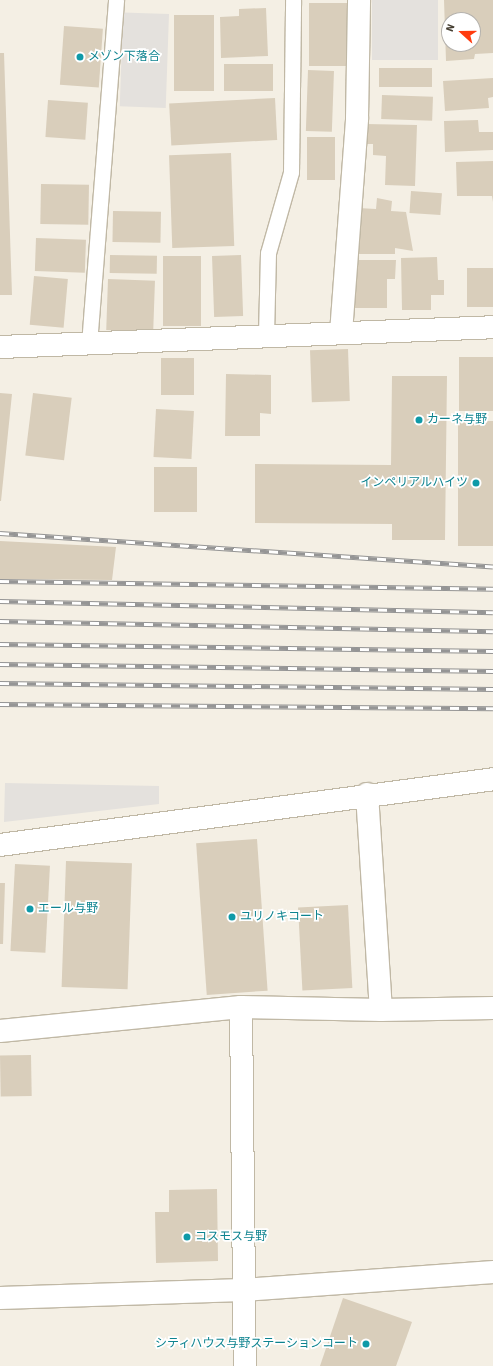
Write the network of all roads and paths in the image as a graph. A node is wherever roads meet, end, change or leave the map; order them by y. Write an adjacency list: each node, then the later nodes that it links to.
1 (116, 0): 7 (lane)
2 (293, 0): 6 (lane)
3 (359, 0): 5 (street)
4 (493, 327): 5 (street)
5 (341, 333): 6 (street)
6 (266, 335): 7 (street)
7 (89, 344): 8 (street)
8 (0, 348)
9 (493, 779): 10 (street)
10 (367, 794): 11 (street); 14 (street)
11 (0, 845)
12 (241, 1007): 14 (street); 15 (street); 17 (street)
13 (493, 1008): 14 (street)
14 (381, 1010)
15 (0, 1031)
16 (493, 1272): 17 (street)
17 (243, 1290): 18 (street); 19 (street)
18 (0, 1298)
19 (245, 1366)

